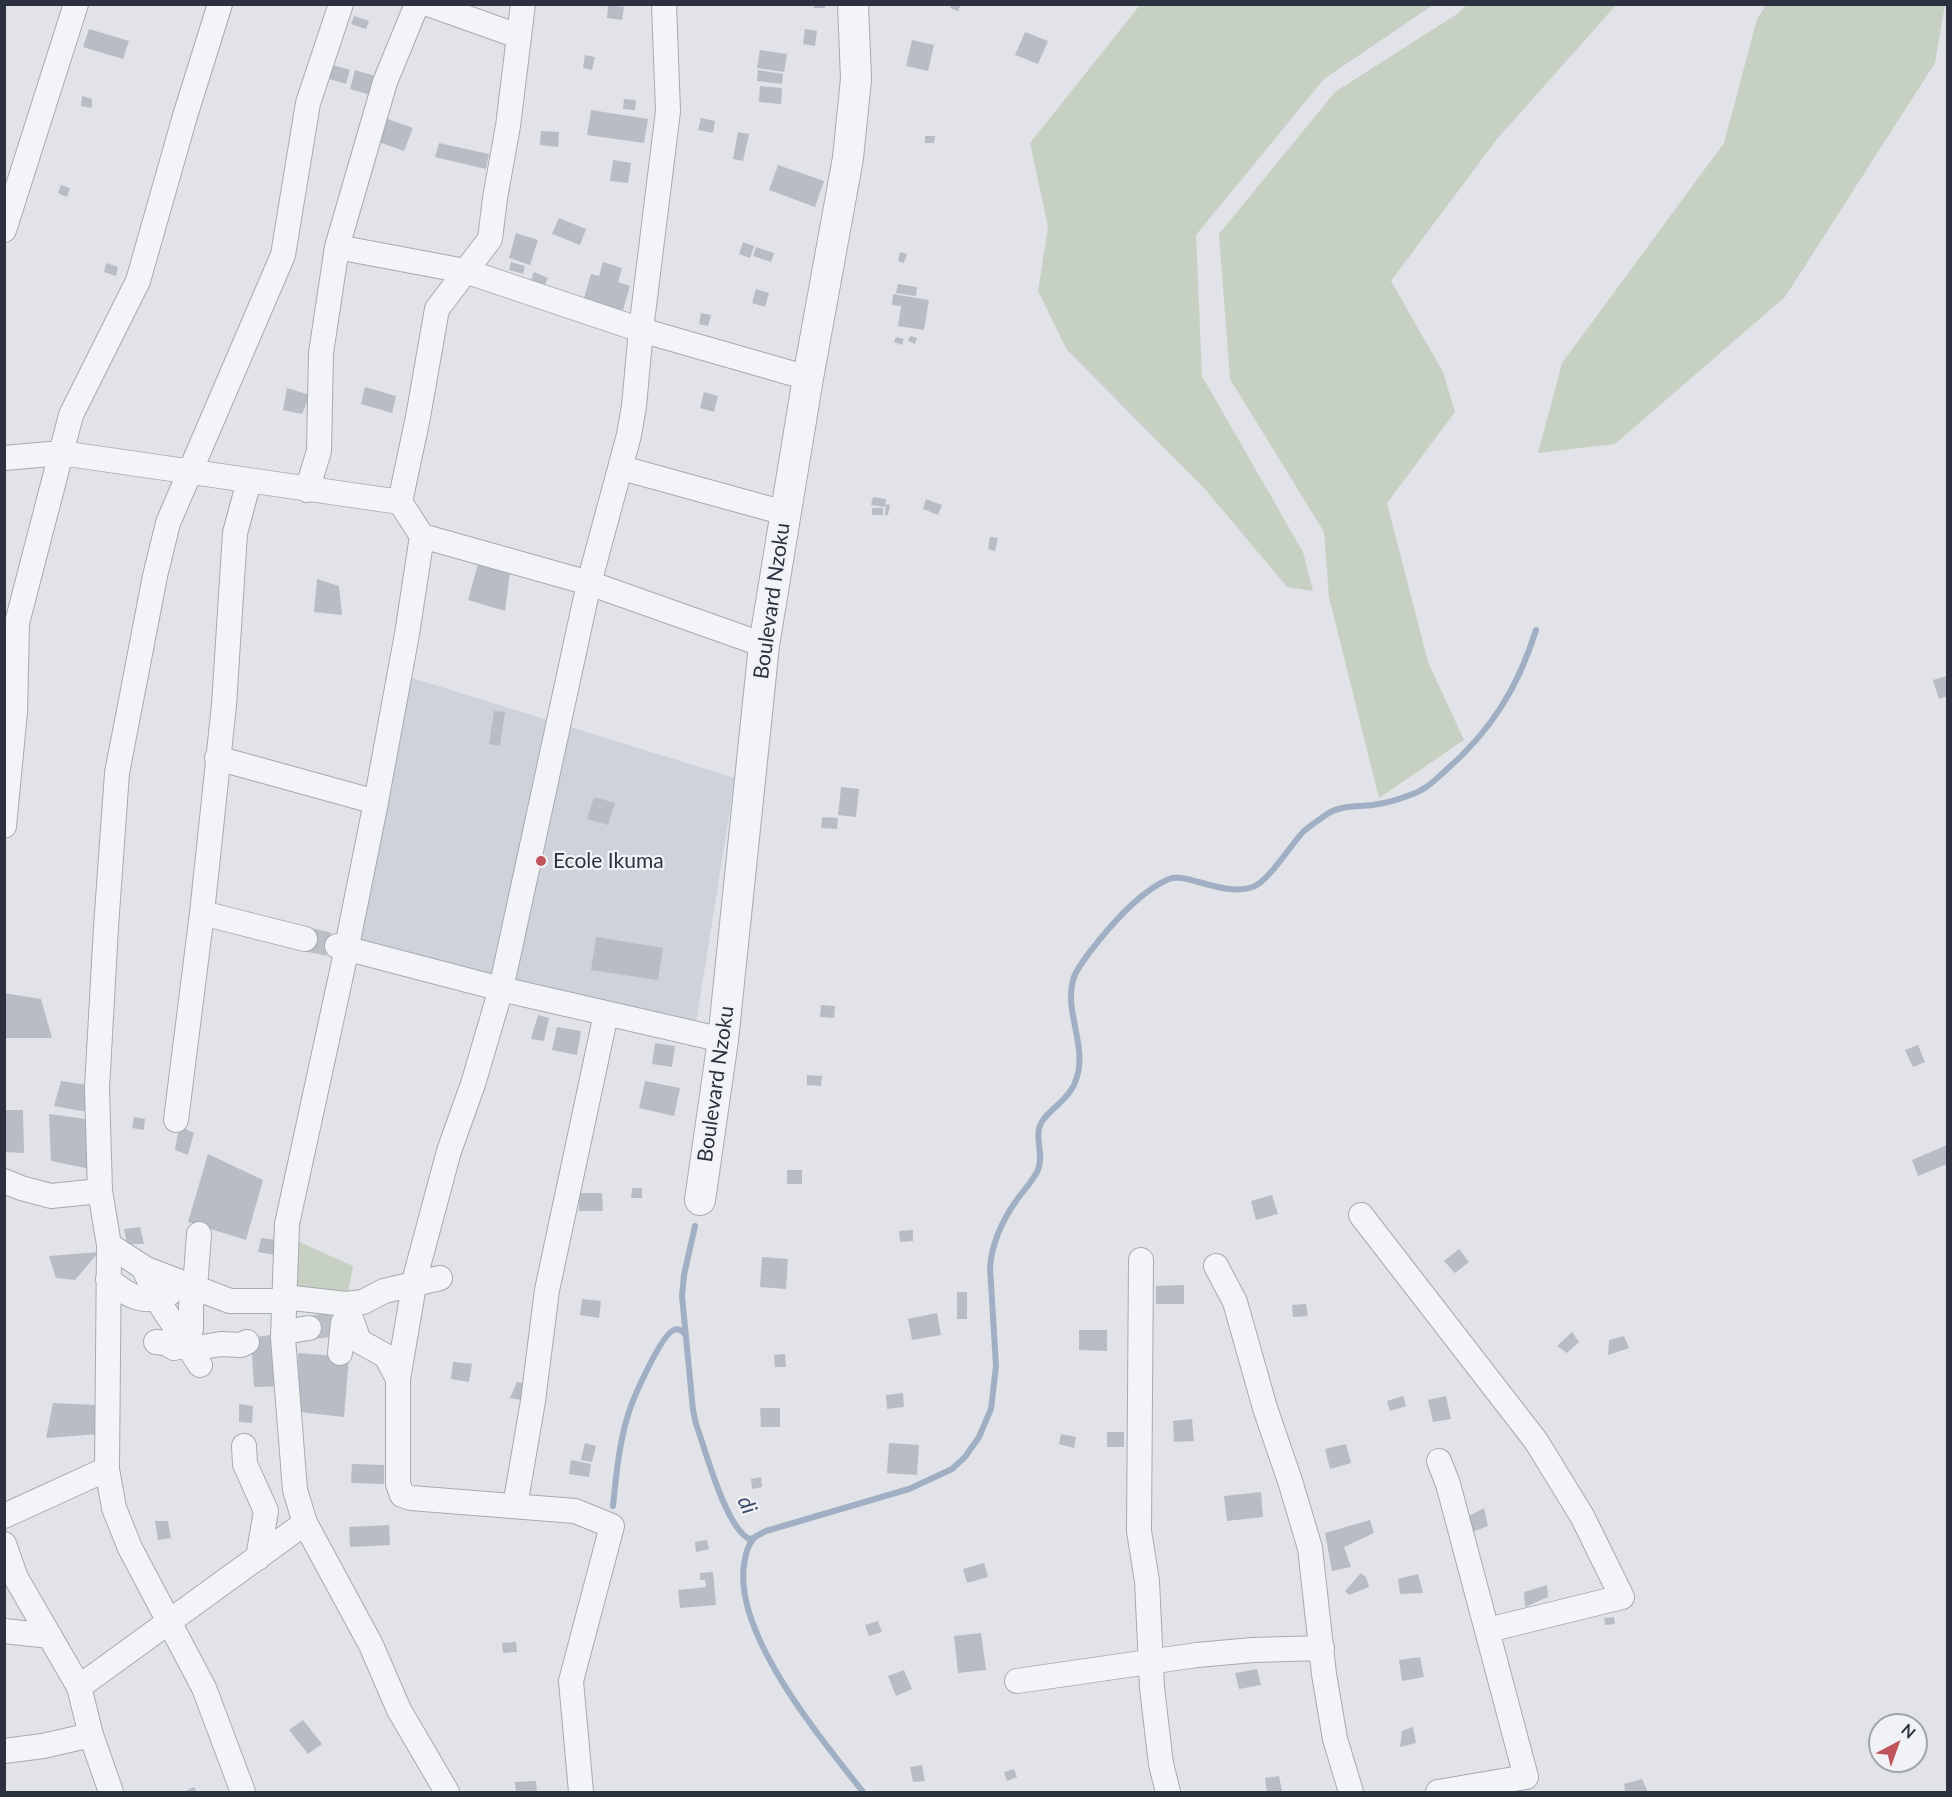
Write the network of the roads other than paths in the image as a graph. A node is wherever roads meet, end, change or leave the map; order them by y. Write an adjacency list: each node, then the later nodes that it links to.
1 (76, 4): 10 (street)
2 (220, 4): 15 (street)
3 (341, 4): 18 (street)
4 (417, 4): 11 (street)
5 (428, 4): 9 (street)
6 (523, 4): 9 (street)
7 (664, 4): 13 (street)
8 (853, 4): 14 (street, Boulevard Nzoku)
9 (518, 36): 12 (street)
10 (4, 230)
11 (337, 247): 12 (street); 20 (street)
12 (465, 271): 13 (street); 21 (street)
13 (641, 330): 14 (street); 17 (street)
14 (808, 378): 22 (street, Boulevard Nzoku)
15 (61, 453): 16 (street); 18 (street); 28 (street)
16 (4, 458)
17 (622, 468): 22 (street); 24 (street)
18 (190, 472): 19 (street); 37 (street)
19 (249, 481): 20 (street); 26 (street)
20 (307, 490): 21 (street)
21 (400, 502): 23 (street)
22 (785, 513): 25 (street, Boulevard Nzoku)
23 (422, 536): 24 (street); 27 (street)
24 (589, 583): 25 (street); 32 (street)
25 (764, 645): 34 (street, Boulevard Nzoku)
26 (217, 758): 27 (street); 29 (street)
27 (376, 802): 31 (street)
28 (4, 826)
29 (202, 913): 30 (street); 35 (street)
30 (305, 939)
31 (342, 947): 32 (street); 51 (street)
32 (501, 989): 33 (street); 41 (street)
33 (606, 1014): 34 (street); 64 (street)
34 (723, 1040): 38 (street, Boulevard Nzoku)
35 (176, 1120)
36 (4, 1181): 37 (street)
37 (100, 1191): 42 (street)
38 (700, 1200)
39 (1361, 1215): 70 (street)
40 (199, 1234): 49 (street)
41 (425, 1241): 48 (street); 50 (street)
42 (109, 1245): 45 (street); 47 (street)
43 (1141, 1260): 74 (street)
44 (1216, 1266): 73 (street)
45 (143, 1267): 49 (street); 52 (street)
46 (440, 1278): 48 (street)
47 (108, 1279): 52 (street); 63 (street)
48 (414, 1283): 50 (street); 60 (street)
49 (195, 1288): 51 (street); 52 (street); 58 (street)
50 (384, 1291): 53 (street)
51 (284, 1299): 53 (street); 55 (street)
52 (159, 1300): 58 (street)
53 (345, 1318): 59 (street); 60 (street)
54 (309, 1328): 55 (street)
55 (283, 1332): 66 (street)
56 (156, 1342): 58 (street)
57 (247, 1342): 58 (street)
58 (192, 1353)
59 (340, 1353)
60 (398, 1379): 64 (street)
61 (244, 1446): 67 (street)
62 (1439, 1461): 70 (street)
63 (106, 1469): 65 (street); 69 (street)
64 (515, 1506): 82 (street)
65 (4, 1516)
66 (305, 1523): 67 (street); 81 (street)
67 (258, 1558): 69 (street)
68 (6, 1562): 72 (street)
69 (168, 1622): 76 (street); 80 (street)
70 (1488, 1630): 85 (street)
71 (4, 1631): 72 (street)
72 (50, 1636): 76 (street)
73 (1322, 1648): 74 (street); 84 (street)
74 (1150, 1662): 75 (street); 83 (street)
75 (1017, 1681)
76 (80, 1687): 77 (street)
77 (91, 1735): 78 (street); 79 (street)
78 (4, 1751)
79 (111, 1792)
80 (243, 1792)
81 (447, 1792)
82 (581, 1792)
83 (1168, 1792)
84 (1351, 1792)
85 (1438, 1792)

